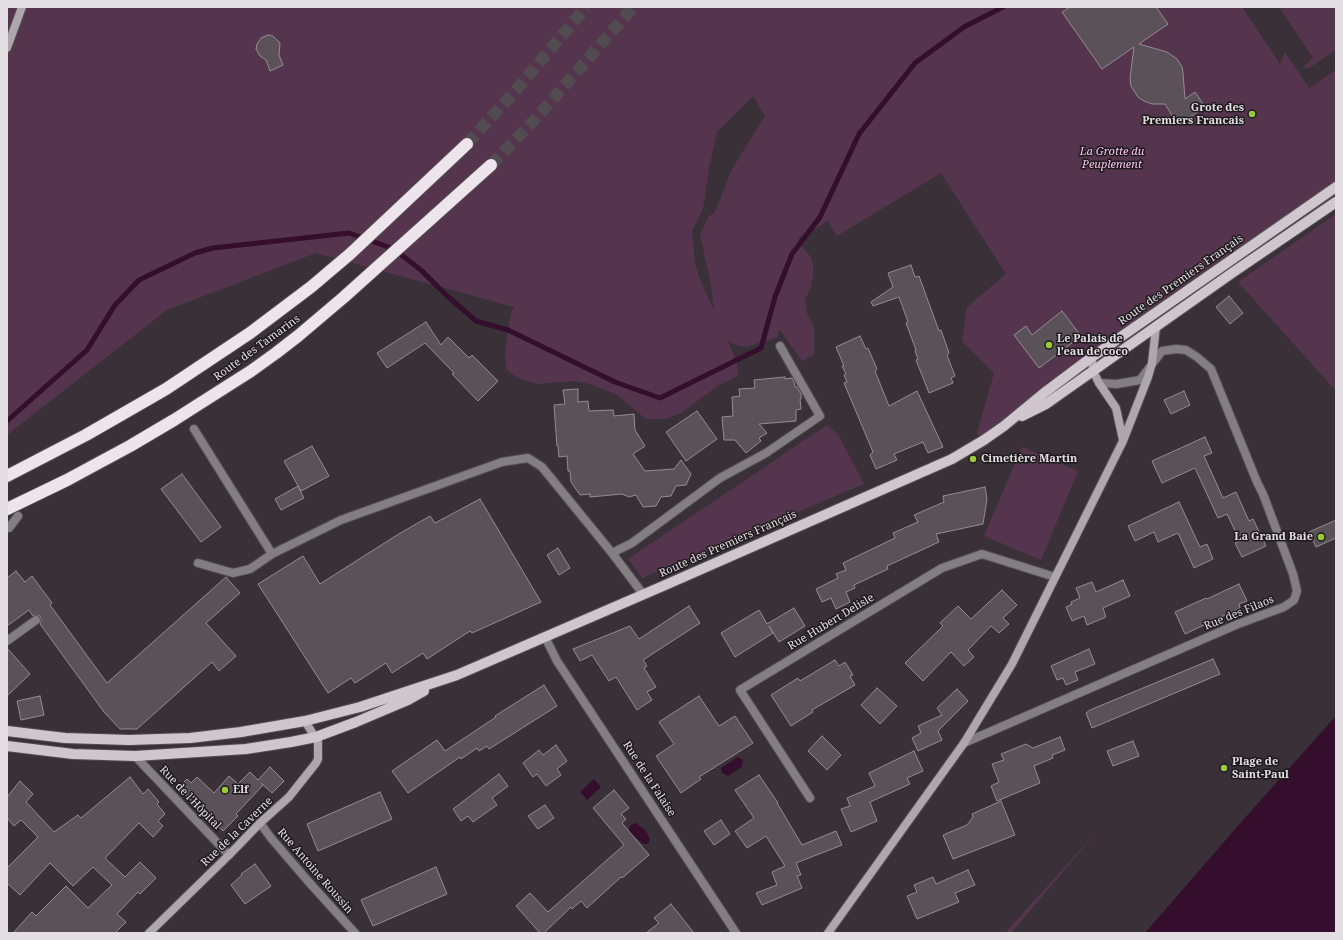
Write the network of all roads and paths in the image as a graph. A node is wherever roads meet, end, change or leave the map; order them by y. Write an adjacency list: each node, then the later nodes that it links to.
1 (16, 7): 3 (main road)
2 (22, 7): 3 (main road)
3 (16, 25): 4 (main road)
4 (7, 48)
5 (467, 144): 18 (highway, Route des Tamarins)
6 (491, 165): 19 (highway, Route des Tamarins)
7 (1336, 187): 11 (main road, Route des Premiers Français)
8 (1336, 202): 9 (main road, Route des Premiers Français)
9 (1156, 327): 12 (main road); 13 (main road, Route des Premiers Français)
10 (780, 346): 22 (street)
11 (1092, 357): 13 (main road); 15 (main road, Route des Premiers Français)
12 (1152, 363): 14 (street); 17 (main road); 34 (street, Rue des Filaos)
13 (1093, 371): 14 (main road); 15 (main road, Route des Premiers Français)
14 (1100, 384): 17 (main road)
15 (1004, 426): 26 (main road, Route des Premiers Français)
16 (194, 429): 23 (street)
17 (1123, 441): 25 (main road)
18 (7, 476)
19 (7, 509)
20 (18, 516): 21 (street)
21 (7, 528)
22 (612, 552): 23 (street); 26 (street)
23 (272, 554): 24 (street)
24 (198, 563)
25 (1055, 577): 34 (main road); 37 (street, Rue Hubert Delisle)
26 (643, 594): 28 (main road, Route des Premiers Français)
27 (36, 620): 29 (street)
28 (545, 637): 30 (main road, Route des Premiers Français); 42 (street, Rue de la Falaise)
29 (7, 641)
30 (457, 675): 31 (main road, Route des Premiers Français); 33 (main road, Route des Premiers Français)
31 (305, 721): 32 (main road, Route des Premiers Français); 33 (main road)
32 (7, 731)
33 (316, 737): 36 (main road, Route des Premiers Français); 38 (main road, Rue de la Caverne)
34 (964, 744): 43 (main road)
35 (7, 746): 36 (main road, Route des Premiers Français)
36 (135, 756): 39 (street, Rue de l'Hôpital)
37 (810, 798)
38 (260, 823): 39 (main road, Rue de la Caverne); 41 (street, Rue Antoine Roussin)
39 (229, 855): 40 (main road, Rue de la Caverne)
40 (149, 933)
41 (355, 933)
42 (736, 933)
43 (828, 933)

